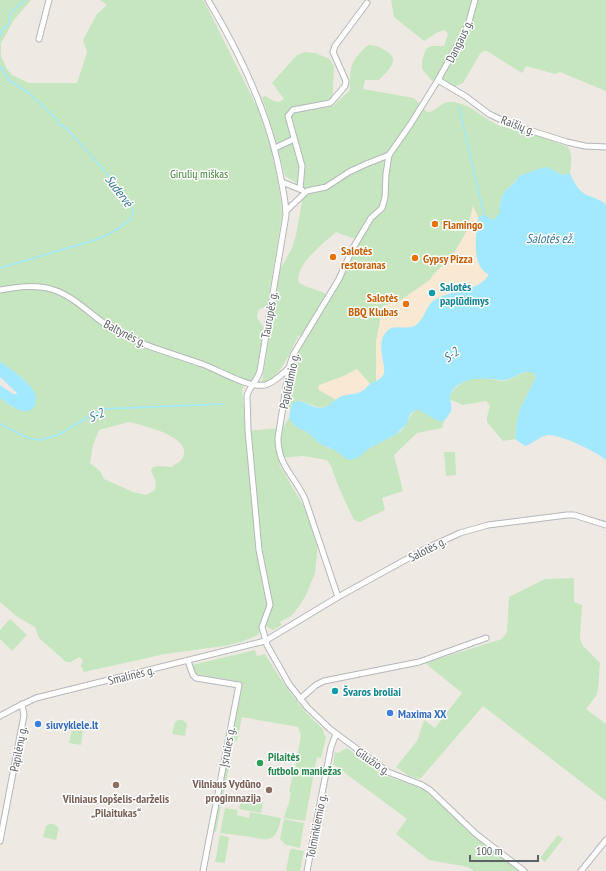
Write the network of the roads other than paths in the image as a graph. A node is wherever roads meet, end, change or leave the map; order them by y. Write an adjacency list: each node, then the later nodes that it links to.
1 (49, 0): 5 (street)
2 (208, 0): 9 (street, Taurupės g.)
3 (475, 0): 6 (street, Dangaus g.)
4 (367, 3): 7 (street)
5 (39, 39)
6 (438, 80): 8 (street, Raišių g.); 10 (street, Dangaus g.)
7 (294, 139): 9 (street); 12 (street)
8 (606, 147)
9 (275, 148): 11 (street, Taurupės g.)
10 (389, 155): 13 (street); 16 (street, Paplūdimio g.)
11 (282, 182): 12 (street); 14 (street, Taurupės g.)
12 (300, 189): 13 (street)
13 (307, 191): 14 (street)
14 (286, 211): 17 (street, Taurupės g.)
15 (0, 290): 17 (street, Baltynės g.)
16 (289, 368): 17 (street); 19 (street, Paplūdimio g.)
17 (253, 385): 21 (street, Taurupės g.)
18 (606, 525): 19 (street, Salotės g.)
19 (338, 597): 21 (street, Salotės g.)
20 (486, 638): 23 (street)
21 (265, 641): 22 (street, Smalinės g.); 23 (street, Gilužio g.)
22 (188, 661): 24 (street, Smalinės g.); 29 (street, Įsruties g.)
23 (300, 699): 26 (street, Gilužio g.)
24 (22, 704): 25 (street, Smalinės g.); 28 (street, Papilėnų g.)
25 (0, 716)
26 (336, 734): 30 (street, Tolminkiemio g.); 31 (street, Gilužio g.)
27 (606, 840): 32 (street)
28 (0, 842)
29 (203, 871)
30 (307, 871)
31 (524, 871)
32 (581, 871)

